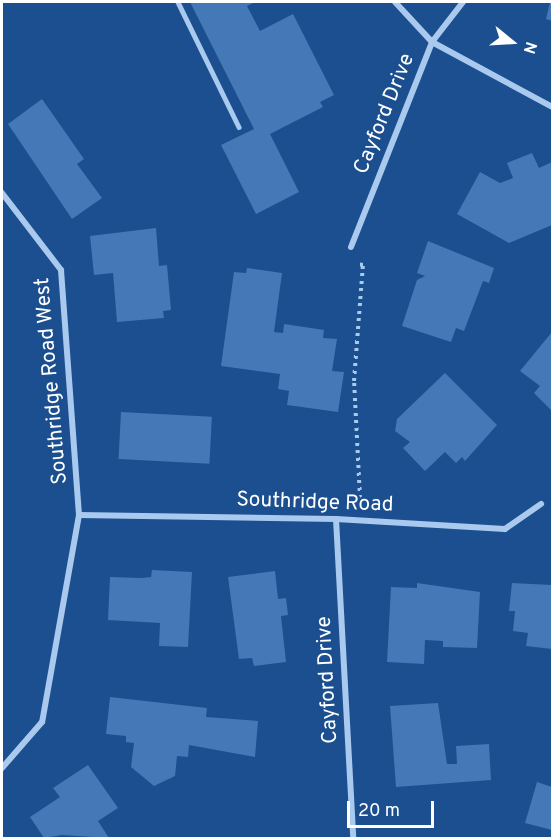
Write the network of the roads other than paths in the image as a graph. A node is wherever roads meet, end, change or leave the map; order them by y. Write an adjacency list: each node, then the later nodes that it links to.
1 (178, 2): 6 (lane)
2 (395, 2): 4 (street)
3 (463, 2): 4 (street, Cayford Drive)
4 (432, 42): 5 (street); 8 (street, Cayford Drive)
5 (552, 107)
6 (239, 127)
7 (2, 193): 10 (street, Southridge Road West)
8 (351, 247)
9 (541, 504): 11 (street, Southridge Road)
10 (79, 515): 11 (street, Southridge Road); 12 (street, Southridge Road West)
11 (336, 519): 13 (street, Cayford Drive)
12 (2, 768)
13 (353, 838)

